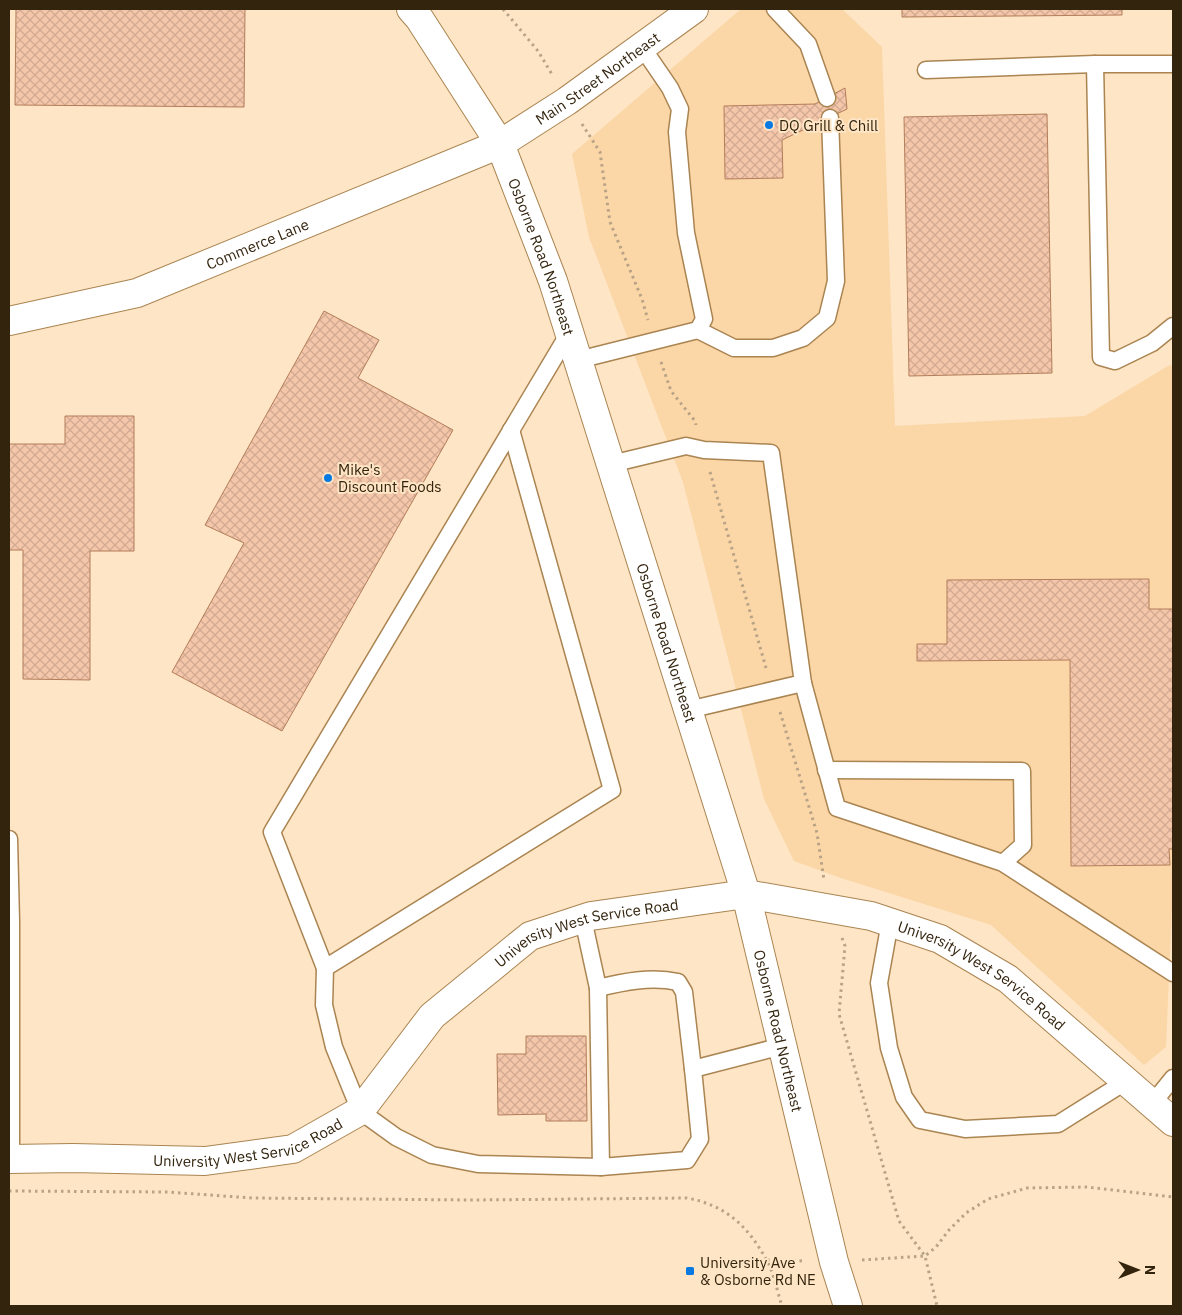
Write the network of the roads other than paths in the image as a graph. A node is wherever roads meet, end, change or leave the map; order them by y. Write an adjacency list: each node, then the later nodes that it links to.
1 (411, 9): 10 (street, Osborne Road Northeast)
2 (694, 9): 4 (street, Main Street Northeast)
3 (775, 9): 8 (lane)
4 (642, 47): 10 (street, Main Street Northeast); 13 (lane)
5 (1095, 64): 6 (lane); 7 (lane); 12 (lane)
6 (1173, 64)
7 (926, 70)
8 (827, 98)
9 (830, 118): 13 (lane)
10 (500, 144): 11 (street, Commerce Lane); 14 (street, Osborne Road Northeast)
11 (9, 321)
12 (1173, 326)
13 (698, 330): 15 (lane)
14 (570, 333): 15 (street, Osborne Road Northeast); 16 (lane)
15 (578, 360): 17 (street, Osborne Road Northeast)
16 (511, 430): 26 (lane); 26 (lane)
17 (611, 464): 18 (lane); 19 (street, Osborne Road Northeast)
18 (803, 683): 19 (lane); 20 (lane)
19 (688, 710): 23 (street, Osborne Road Northeast)
20 (826, 770): 22 (lane); 22 (lane)
21 (9, 839): 36 (lane)
22 (1002, 863): 27 (lane)
23 (746, 894): 24 (street, University West Service Road); 25 (street, University West Service Road); 29 (street, Osborne Road Northeast)
24 (583, 918): 28 (lane); 34 (street, University West Service Road)
25 (890, 922): 32 (street, University West Service Road); 32 (lane)
26 (325, 968): 34 (lane)
27 (1173, 973)
28 (598, 988): 30 (lane); 37 (lane)
29 (782, 1046): 30 (lane); 38 (street, Osborne Road Northeast)
30 (692, 1069): 37 (lane)
31 (1173, 1078): 33 (lane)
32 (1125, 1082): 33 (street, University West Service Road)
33 (1152, 1104): 35 (street, University West Service Road)
34 (360, 1112): 36 (street, University West Service Road); 37 (lane)
35 (1173, 1122)
36 (10, 1159)
37 (601, 1167)
38 (848, 1306)

